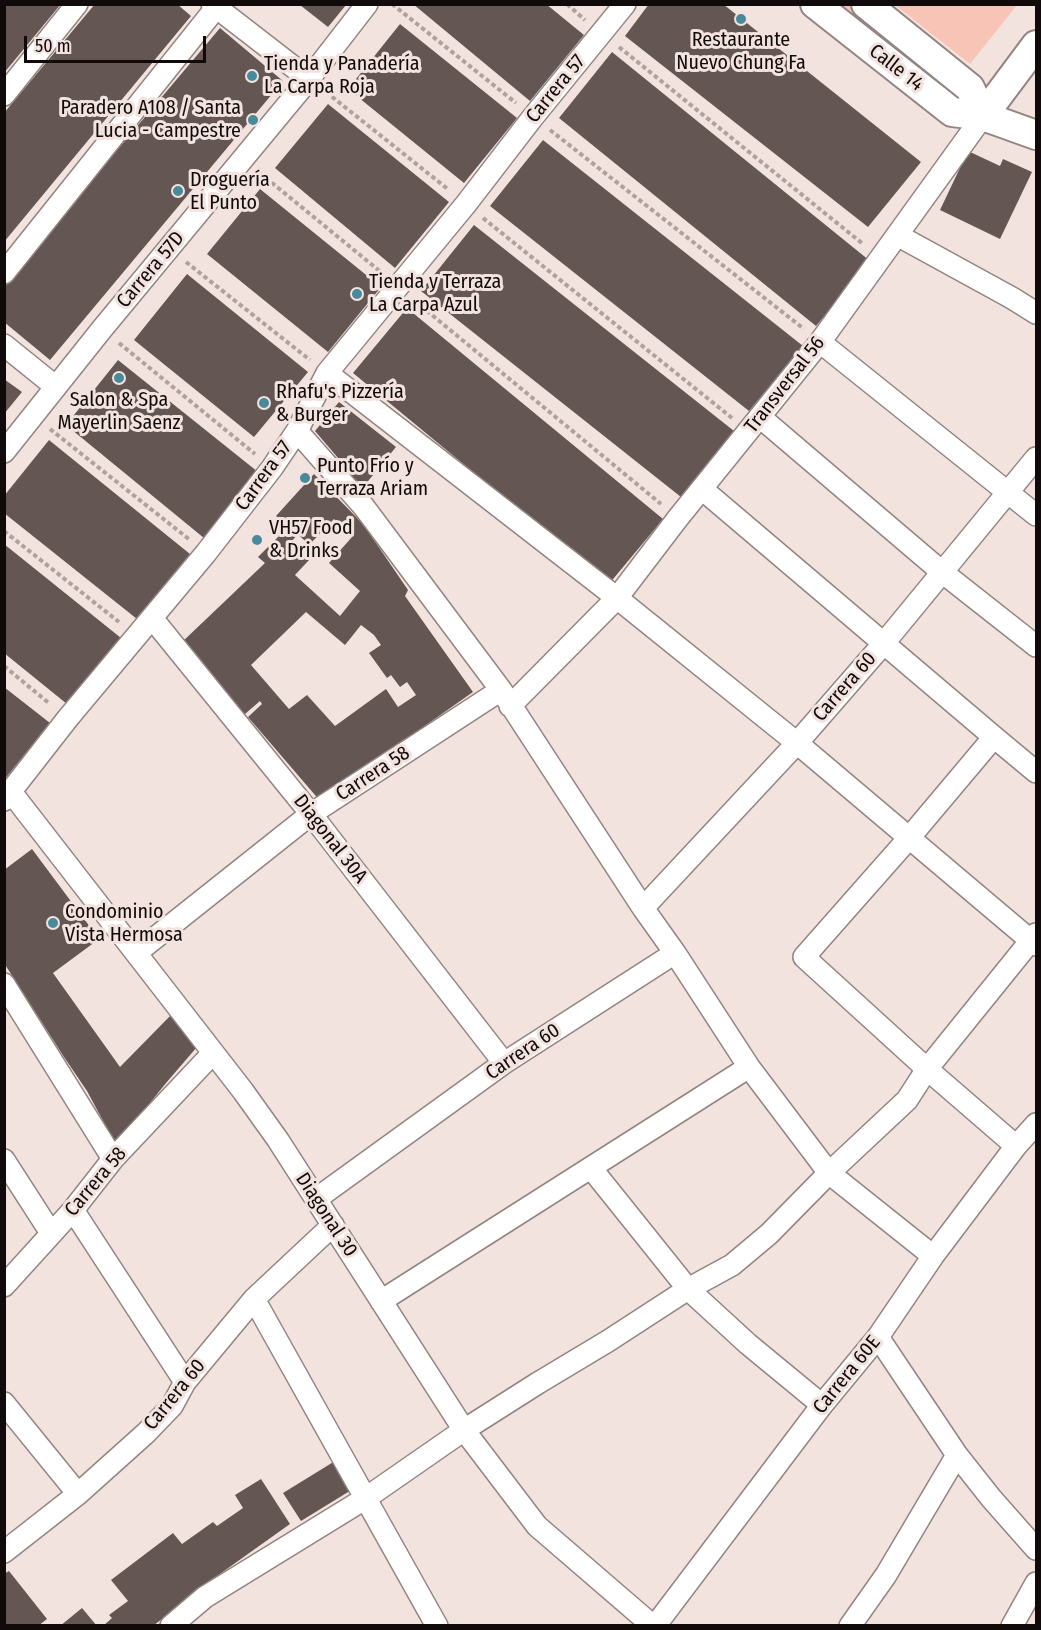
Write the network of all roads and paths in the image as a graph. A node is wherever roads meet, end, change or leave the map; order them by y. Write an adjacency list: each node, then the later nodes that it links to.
1 (77, 4): 11 (street)
2 (367, 4): 10 (street, Carrera 57D)
3 (392, 4): 13 (path)
4 (625, 4): 8 (street, Carrera 57)
5 (816, 4): 12 (street, Calle 14)
6 (866, 4): 12 (street, Calle 14)
7 (216, 6): 10 (street); 20 (street)
8 (601, 33): 13 (street, Carrera 57); 19 (path)
9 (1036, 45): 12 (street, Transversal 56)
10 (309, 79): 15 (street, Carrera 57D); 16 (path)
11 (4, 95)
12 (983, 116): 14 (street, Calle 14); 17 (street, Transversal 56)
13 (533, 117): 16 (street, Carrera 57); 24 (path)
14 (1036, 135)
15 (244, 160): 18 (street, Carrera 57D); 21 (path)
16 (466, 204): 21 (street, Carrera 57); 29 (path)
17 (897, 235): 19 (street, Transversal 56); 22 (street)
18 (169, 249): 23 (street, Carrera 57D); 26 (path)
19 (880, 257): 24 (street, Transversal 56)
20 (4, 273)
21 (398, 287): 26 (street, Carrera 57); 37 (path)
22 (1036, 313)
23 (102, 329): 27 (street, Carrera 57D); 33 (path)
24 (820, 342): 29 (street, Transversal 56); 35 (street)
25 (4, 345): 27 (street)
26 (327, 373): 30 (street, Carrera 57); 41 (street)
27 (56, 387): 28 (street, Carrera 57D)
28 (33, 416): 31 (street, Carrera 57D); 39 (path)
29 (754, 424): 34 (street, Transversal 56); 40 (street)
30 (297, 431): 33 (street, Carrera 57); 47 (street)
31 (4, 452)
32 (1036, 458): 35 (street, Carrera 60)
33 (272, 468): 39 (street, Carrera 57)
34 (702, 489): 37 (street, Transversal 56); 44 (street)
35 (1008, 492): 36 (street); 40 (street, Carrera 60)
36 (1036, 515)
37 (678, 518): 41 (street, Transversal 56)
38 (4, 531): 43 (path)
39 (206, 552): 42 (street, Carrera 57)
40 (942, 573): 44 (street, Carrera 60); 45 (street)
41 (617, 598): 47 (street, Transversal 56); 50 (street)
42 (152, 618): 43 (street, Carrera 57); 53 (street, Diagonal 30A)
43 (136, 636): 48 (street, Carrera 57)
44 (884, 643): 49 (street); 50 (street, Carrera 60)
45 (1036, 646)
46 (4, 666): 48 (path)
47 (505, 698): 53 (street, Carrera 58); 55 (street)
48 (68, 718): 52 (street, Carrera 57)
49 (994, 737): 51 (street); 54 (street)
50 (797, 743): 54 (street); 55 (street, Carrera 60)
51 (1036, 772)
52 (8, 796): 57 (street, Diagonal 30)
53 (311, 814): 57 (street, Carrera 58); 61 (street, Diagonal 30A)
54 (909, 838): 56 (street); 63 (street)
55 (643, 908): 58 (street)
56 (1035, 940): 63 (street)
57 (136, 953): 60 (street, Diagonal 30)
58 (675, 953): 61 (street, Carrera 60); 62 (street)
59 (4, 984): 66 (street)
60 (213, 1053): 66 (street, Carrera 58); 70 (street, Diagonal 30)
61 (504, 1063): 70 (street, Carrera 60)
62 (749, 1067): 68 (street); 69 (street)
63 (927, 1069): 65 (street); 69 (street)
64 (1036, 1124): 65 (street, Carrera 60E)
65 (1016, 1146): 74 (street, Carrera 60E)
66 (113, 1159): 71 (street, Carrera 58)
67 (4, 1160): 73 (street)
68 (591, 1168): 76 (street); 78 (street)
69 (829, 1173): 74 (street); 76 (street)
70 (316, 1199): 72 (street, Diagonal 30)
71 (73, 1210): 73 (street, Carrera 58); 80 (street)
72 (333, 1225): 77 (street, Carrera 60); 78 (street, Diagonal 30)
73 (51, 1233): 75 (street, Carrera 58)
74 (933, 1256): 79 (street, Carrera 60E)
75 (4, 1286)
76 (688, 1289): 82 (street); 83 (street)
77 (254, 1299): 80 (street, Carrera 60); 86 (street)
78 (381, 1300): 83 (street, Diagonal 30)
79 (878, 1337): 82 (street, Carrera 60E); 84 (street)
80 (185, 1382): 85 (street, Carrera 60)
81 (4, 1402): 85 (street)
82 (822, 1405): 92 (street, Carrera 60E)
83 (464, 1430): 86 (street); 92 (street, Diagonal 30)
84 (957, 1455): 87 (street); 93 (street)
85 (78, 1494): 88 (street, Carrera 60)
86 (366, 1498): 90 (street); 91 (street)
87 (1036, 1550)
88 (4, 1552)
89 (1036, 1583): 94 (street)
90 (171, 1626)
91 (437, 1626)
92 (654, 1626)
93 (850, 1626)
94 (1012, 1626)

